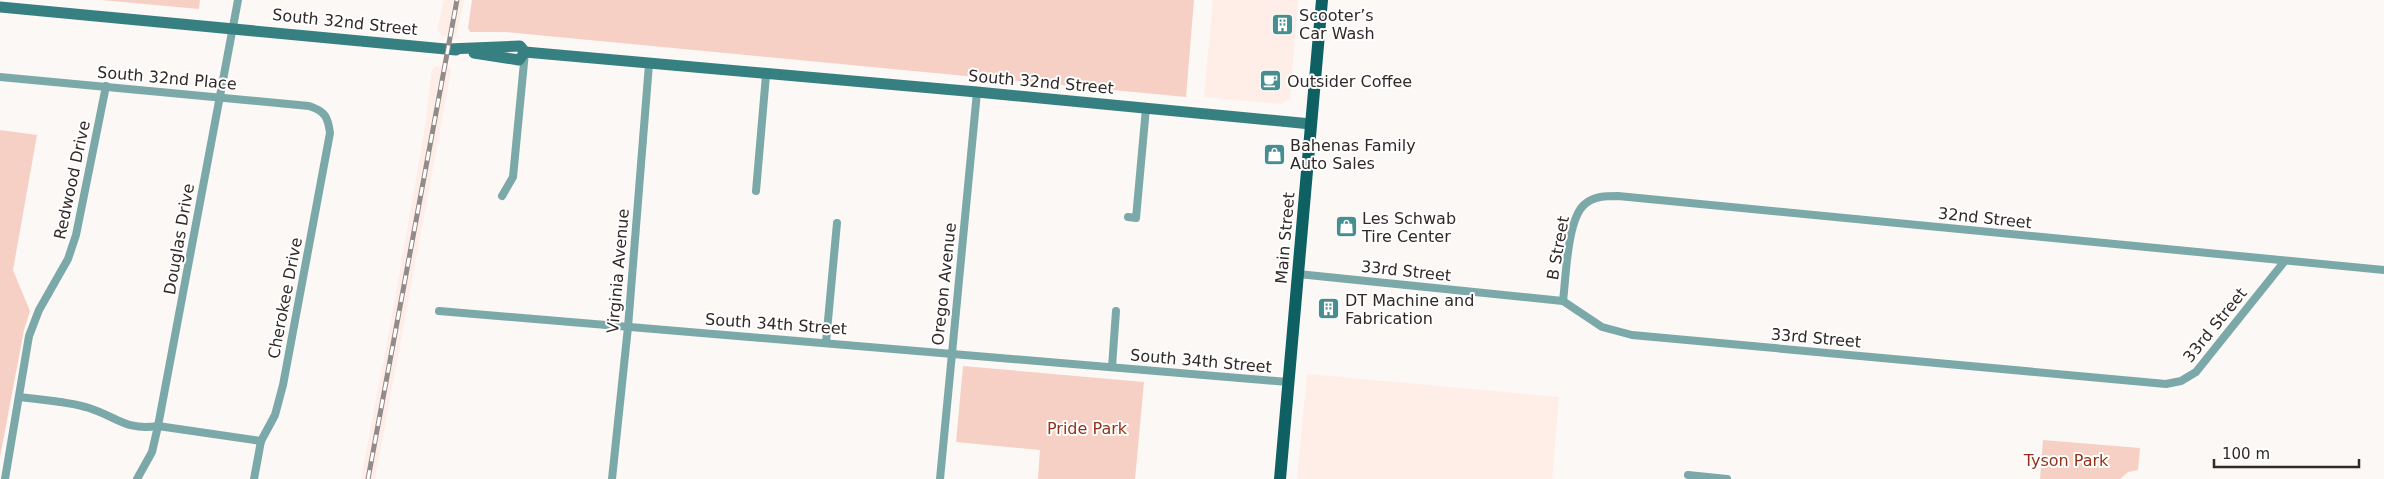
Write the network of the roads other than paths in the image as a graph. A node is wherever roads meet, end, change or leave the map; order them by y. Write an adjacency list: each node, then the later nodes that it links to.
1 (238, 0): 4 (street, Douglas Drive)
2 (1322, 0): 14 (main road, Main Street)
3 (0, 7): 4 (street, South 32nd Street)
4 (232, 27): 5 (street, South 32nd Street); 11 (street, Douglas Drive)
5 (525, 52): 6 (street, South 32nd Street); 16 (street)
6 (649, 64): 7 (street, South 32nd Street); 26 (street, Virginia Avenue)
7 (766, 74): 10 (street, South 32nd Street); 15 (street)
8 (0, 77): 9 (street, South 32nd Place)
9 (106, 86): 11 (street, South 32nd Place); 31 (street, Redwood Drive)
10 (977, 92): 12 (street, South 32nd Street); 28 (street, Oregon Avenue)
11 (219, 96): 13 (street, South 32nd Place); 32 (street, Douglas Drive)
12 (1146, 108): 14 (street, South 32nd Street); 18 (street)
13 (328, 118): 33 (street, Cherokee Drive)
14 (1311, 124): 22 (main road, Main Street)
15 (756, 192)
16 (502, 196)
17 (1586, 203): 20 (street, 32nd Street); 23 (street, B Street)
18 (1128, 217)
19 (837, 223): 27 (street)
20 (2284, 262): 21 (street, 32nd Street); 23 (street, 33rd Street)
21 (2384, 270)
22 (1298, 274): 23 (street, 33rd Street); 30 (main road, Main Street)
23 (1563, 301)
24 (439, 311): 26 (street, South 34th Street)
25 (1116, 311): 29 (street, South 34th Street)
26 (628, 327): 27 (street, South 34th Street); 38 (street, Virginia Avenue)
27 (826, 342): 28 (street, South 34th Street)
28 (951, 353): 29 (street, South 34th Street); 39 (street, Oregon Avenue)
29 (1112, 367): 30 (street, South 34th Street)
30 (1288, 382): 40 (main road, Main Street)
31 (20, 397): 32 (street); 35 (street, Redwood Drive)
32 (158, 426): 33 (street); 36 (street, Douglas Drive)
33 (261, 441): 37 (street, Cherokee Drive)
34 (1688, 475): 41 (street)
35 (5, 479)
36 (137, 479)
37 (254, 479)
38 (612, 479)
39 (940, 479)
40 (1280, 479)
41 (1727, 479)

